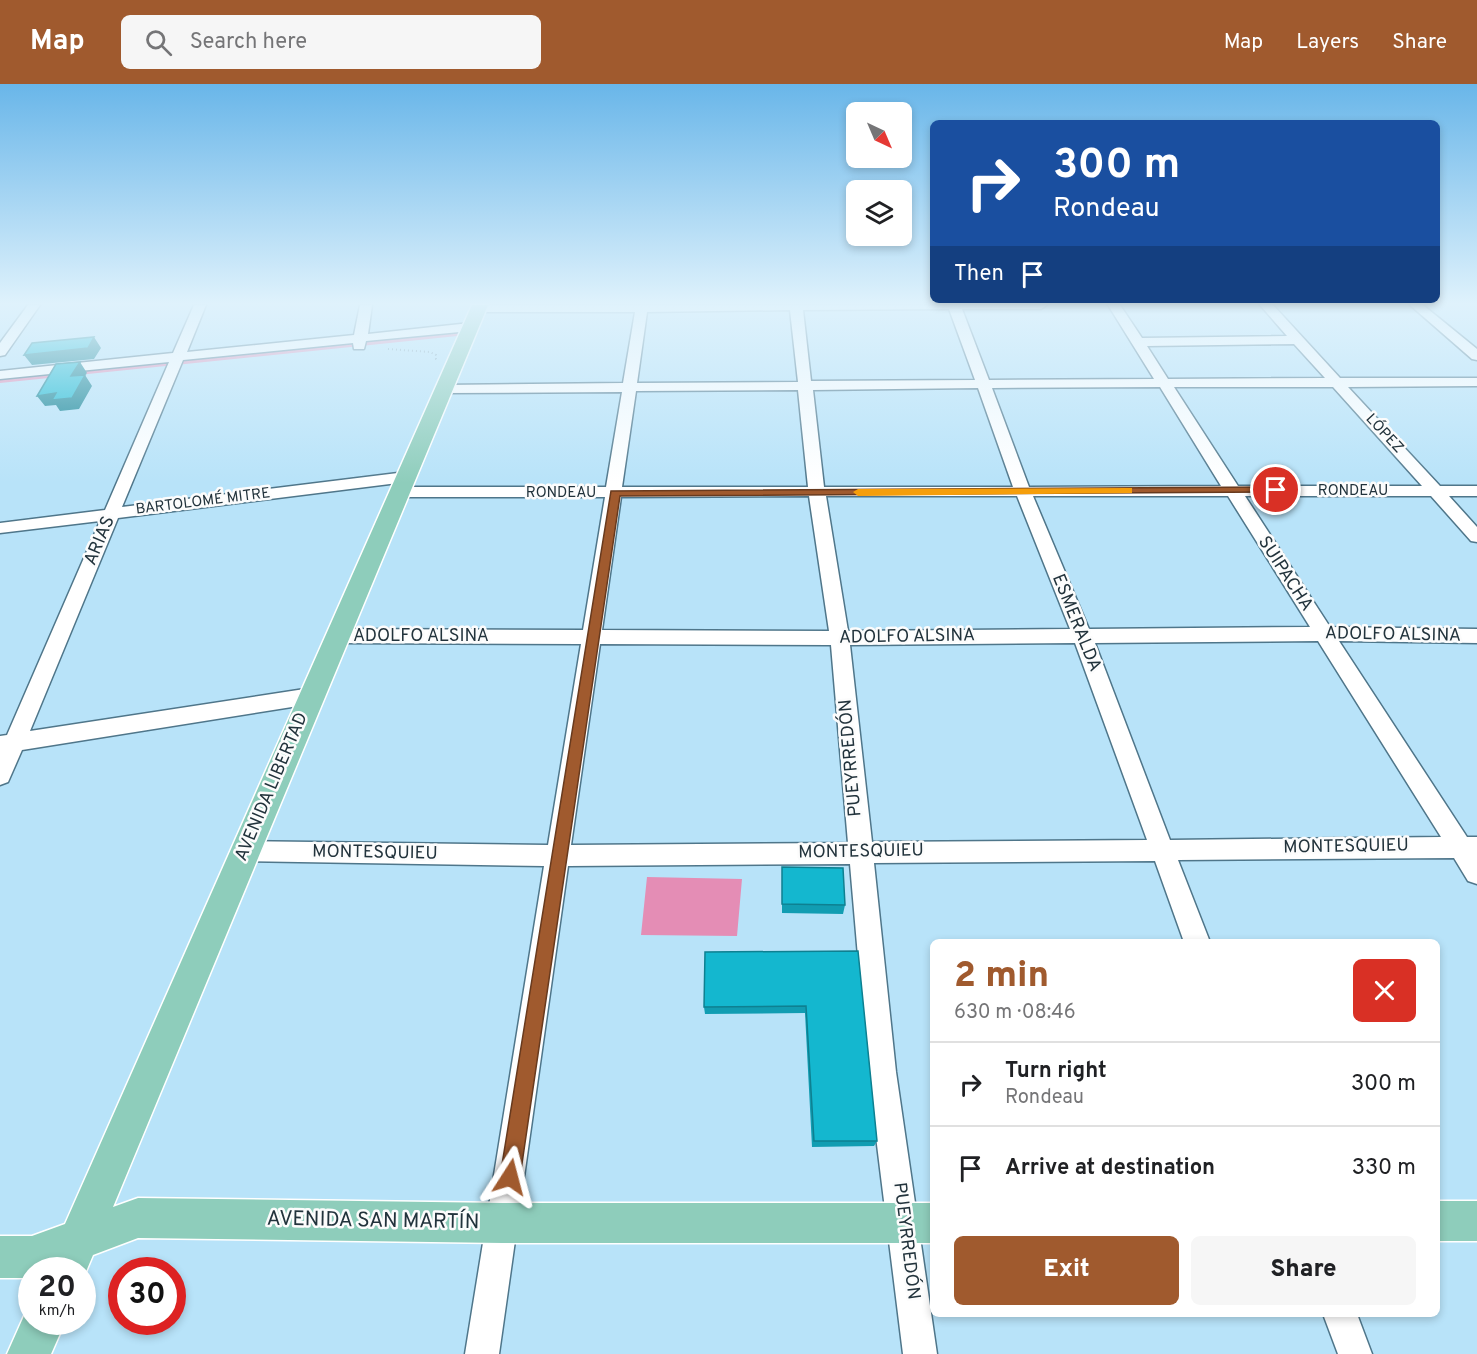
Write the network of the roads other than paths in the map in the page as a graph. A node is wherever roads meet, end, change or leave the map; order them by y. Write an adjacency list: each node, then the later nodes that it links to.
1 (134, 364): 10 (street)
2 (148, 364): 11 (street)
3 (174, 364): 26 (street, ARIAS)
4 (454, 364): 18 (main road, AVENIDA LIBERTAD)
5 (634, 364): 17 (street)
6 (803, 364): 16 (street, PUEYRREDÓN)
7 (976, 364): 14 (street, ESMERALDA)
8 (1152, 364): 15 (street, SUIPACHA)
9 (1319, 364): 12 (street, LÓPEZ)
10 (0, 375)
11 (0, 382)
12 (1335, 382): 13 (street); 15 (street); 22 (street, LÓPEZ)
13 (1477, 382)
14 (984, 384): 15 (street); 16 (street); 21 (street, ESMERALDA)
15 (1164, 384): 20 (street, SUIPACHA)
16 (806, 386): 17 (street); 25 (street, PUEYRREDÓN)
17 (630, 388): 18 (street); 24 (street)
18 (444, 389): 19 (main road, AVENIDA LIBERTAD)
19 (404, 484): 24 (street, RONDEAU); 26 (street, BARTOLOMÉ MITRE); 31 (main road, AVENIDA LIBERTAD)
20 (1231, 490): 21 (street, RONDEAU); 22 (street, RONDEAU); 29 (street, SUIPACHA)
21 (1023, 491): 25 (street, RONDEAU); 30 (street, ESMERALDA)
22 (1437, 491): 23 (street, RONDEAU); 28 (street, LÓPEZ)
23 (1477, 492)
24 (615, 493): 25 (street, RONDEAU); 33 (street)
25 (817, 493): 34 (street, PUEYRREDÓN)
26 (111, 514): 27 (street, BARTOLOMÉ MITRE); 36 (street, ARIAS)
27 (0, 528)
28 (1477, 537)
29 (1324, 633): 30 (street, ADOLFO ALSINA); 32 (street, ADOLFO ALSINA); 38 (street, SUIPACHA)
30 (1082, 635): 34 (street, ADOLFO ALSINA); 39 (street, ESMERALDA)
31 (337, 636): 33 (street, ADOLFO ALSINA); 35 (main road, AVENIDA LIBERTAD)
32 (1477, 636)
33 (592, 638): 34 (street, ADOLFO ALSINA); 42 (street)
34 (840, 638): 41 (street, PUEYRREDÓN)
35 (311, 696): 36 (street); 40 (main road, AVENIDA LIBERTAD)
36 (7, 743): 37 (street, ARIAS)
37 (0, 776)
38 (1468, 846): 39 (street, MONTESQUIEU); 43 (street, SUIPACHA)
39 (1161, 849): 41 (street, MONTESQUIEU); 44 (street, ESMERALDA)
40 (244, 851): 42 (street, MONTESQUIEU); 49 (main road, AVENIDA LIBERTAD)
41 (860, 852): 42 (street, MONTESQUIEU); 48 (street, PUEYRREDÓN)
42 (560, 856): 47 (street)
43 (1477, 873)
44 (1196, 939)
45 (1440, 1221): 46 (main road)
46 (1477, 1221)
47 (502, 1223): 48 (main road, AVENIDA SAN MARTÍN); 49 (main road, AVENIDA SAN MARTÍN); 54 (street)
48 (919, 1223): 55 (street, PUEYRREDÓN)
49 (72, 1256): 50 (main road, AVENIDA SAN MARTÍN)
50 (0, 1257)
51 (1341, 1317): 56 (street)
52 (37, 1335): 53 (main road)
53 (29, 1354)
54 (482, 1354)
55 (920, 1354)
56 (1356, 1354)

